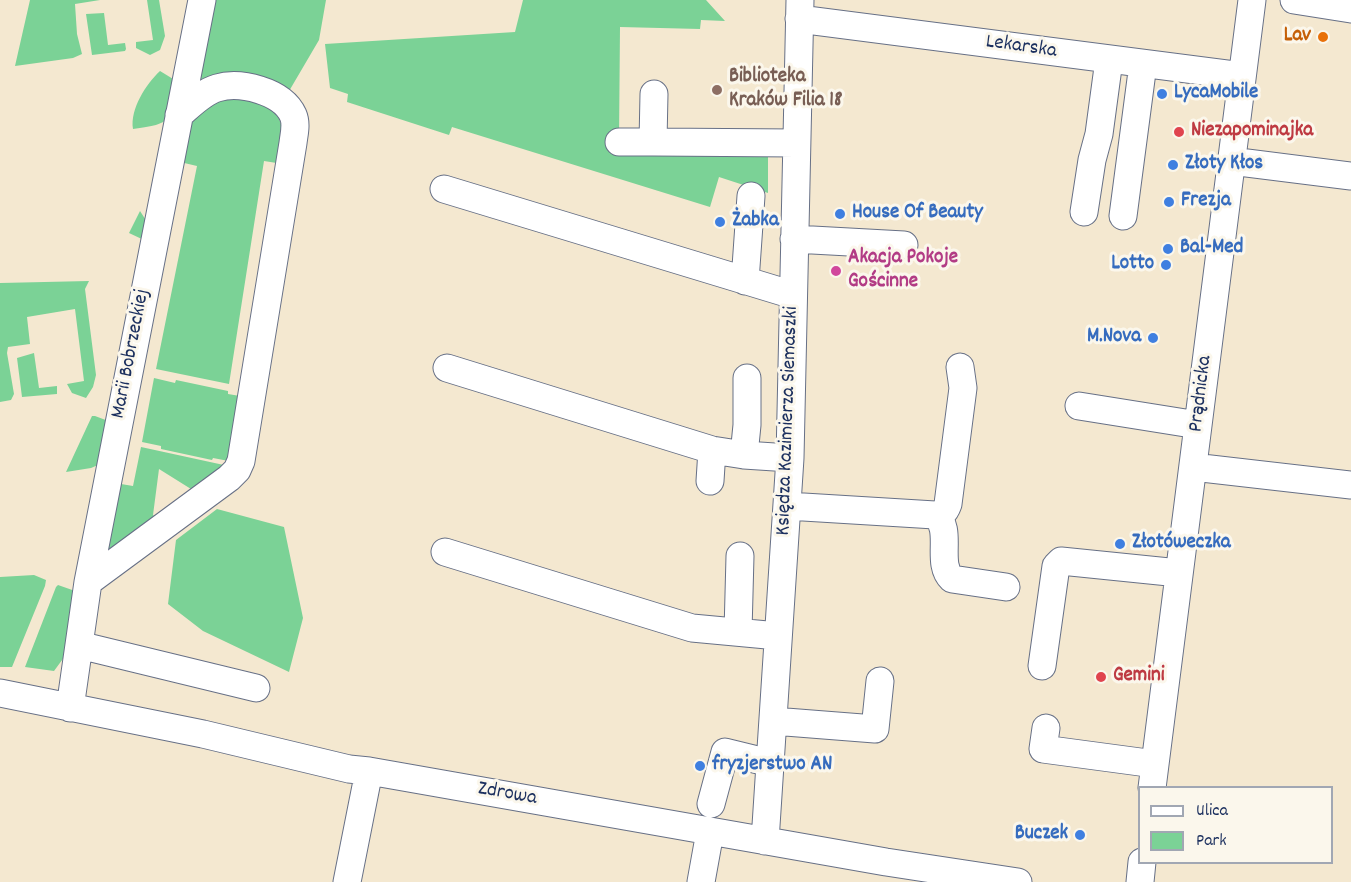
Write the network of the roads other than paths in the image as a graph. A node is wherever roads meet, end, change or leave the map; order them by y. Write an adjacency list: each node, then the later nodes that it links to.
1 (202, 0): 10 (street, Marii Bobrzeckiej)
2 (1252, 0): 8 (street, Prądnicka)
3 (1294, 0): 4 (street)
4 (1351, 9)
5 (800, 10): 6 (street, Lekarska); 13 (street, Księdza Kazimierza Siemaszki)
6 (1109, 60): 7 (street, Lekarska); 18 (street)
7 (1143, 64): 8 (street, Lekarska); 19 (street)
8 (1242, 76): 14 (street, Prądnicka)
9 (654, 94): 12 (street)
10 (179, 115): 40 (street, Marii Bobrzeckiej); 40 (street)
11 (619, 142): 12 (street)
12 (653, 142): 13 (street)
13 (796, 143): 20 (street, Księdza Kazimierza Siemaszki)
14 (1231, 161): 15 (street); 28 (street, Prądnicka)
15 (1351, 176)
16 (444, 189): 22 (street)
17 (751, 196): 22 (street)
18 (1084, 212)
19 (1123, 216)
20 (794, 239): 21 (street); 23 (street, Księdza Kazimierza Siemaszki)
21 (904, 245)
22 (745, 281): 23 (street)
23 (793, 295): 31 (street, Księdza Kazimierza Siemaszki)
24 (960, 367): 36 (street)
25 (447, 368): 29 (street)
26 (747, 378): 30 (street)
27 (1079, 406): 28 (street)
28 (1198, 425): 32 (street, Prądnicka)
29 (712, 450): 30 (street); 33 (street)
30 (744, 455): 31 (street)
31 (790, 458): 35 (street, Księdza Kazimierza Siemaszki)
32 (1192, 467): 34 (street); 39 (street, Prądnicka)
33 (710, 481)
34 (1351, 485)
35 (787, 506): 36 (street); 43 (street, Księdza Kazimierza Siemaszki)
36 (935, 515): 41 (street)
37 (446, 552): 42 (street)
38 (740, 556): 42 (street)
39 (1179, 573): 45 (street); 54 (street, Prądnicka)
40 (88, 582): 44 (street, Marii Bobrzeckiej)
41 (1006, 587)
42 (738, 632): 43 (street)
43 (778, 636): 50 (street, Księdza Kazimierza Siemaszki)
44 (79, 645): 47 (street); 49 (street, Marii Bobrzeckiej)
45 (1042, 666)
46 (880, 681): 50 (street)
47 (256, 687)
48 (0, 693): 49 (street, Zdrowa)
49 (70, 708): 53 (street, Zdrowa)
50 (772, 721): 52 (street, Księdza Kazimierza Siemaszki)
51 (1046, 728): 54 (street)
52 (770, 763): 55 (street); 57 (street, Księdza Kazimierza Siemaszki)
53 (369, 771): 56 (street, Zdrowa); 60 (street)
54 (1153, 776)
55 (711, 804)
56 (710, 832): 57 (street, Zdrowa); 61 (street)
57 (765, 841): 59 (street, Zdrowa)
58 (1142, 864): 63 (street)
59 (884, 872): 62 (street, Zdrowa)
60 (347, 882)
61 (701, 882)
62 (1018, 882)
63 (1140, 882)

